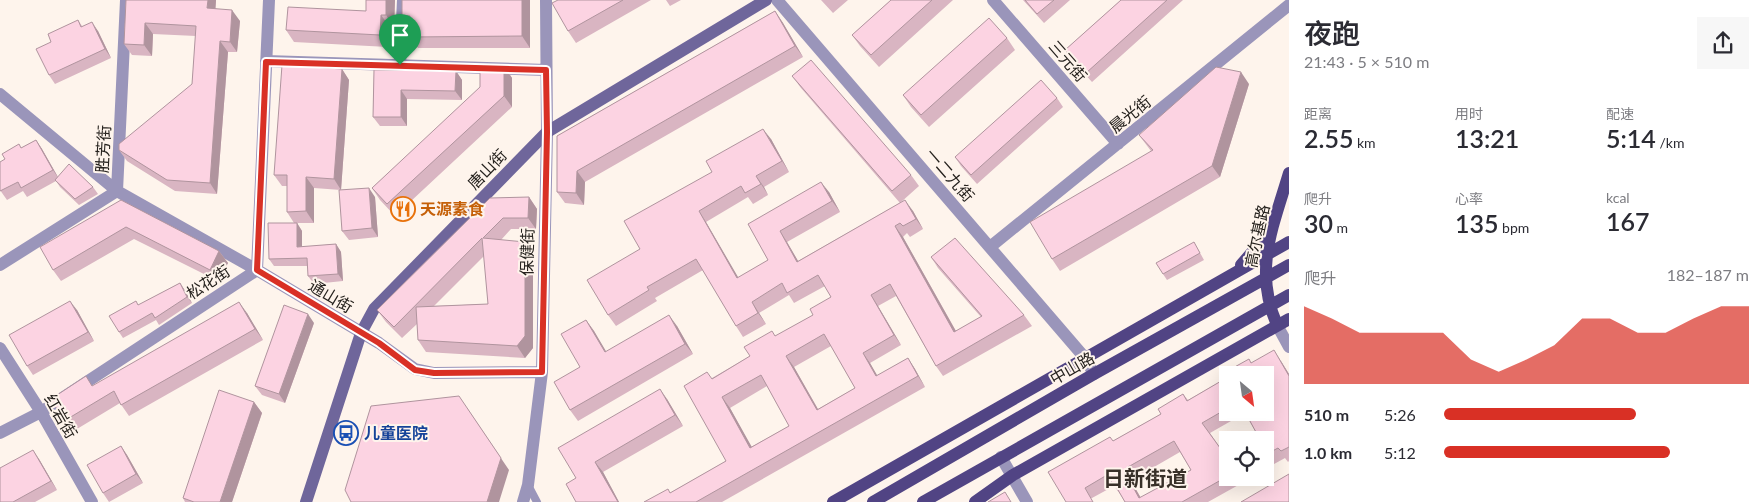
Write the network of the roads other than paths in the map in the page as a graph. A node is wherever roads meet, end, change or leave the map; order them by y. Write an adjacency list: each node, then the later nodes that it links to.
1 (126, 0): 16 (street, 胜芳街)
2 (269, 0): 9 (street)
3 (403, 0): 10 (street)
4 (546, 0): 11 (street, 保健街)
5 (766, 0): 13 (main road, 唐山街)
6 (777, 0): 19 (street, 一二九街)
7 (993, 0): 14 (street, 三元街)
8 (1289, 5): 14 (street, 晨光街)
9 (266, 62): 10 (street); 23 (street)
10 (400, 65): 11 (street)
11 (546, 70): 13 (street, 保健街)
12 (0, 94): 16 (street, 通山街)
13 (547, 132): 31 (main road, 唐山街); 35 (street, 保健街)
14 (1118, 144): 19 (street, 晨光街)
15 (1289, 173): 17 (main road, 高尔基路)
16 (117, 191): 21 (street, 胜芳街); 23 (street, 通山街)
17 (1273, 227): 20 (main road, 高尔基路); 24 (main road)
18 (1289, 242): 20 (main road)
19 (990, 247): 34 (street, 一二九街)
20 (1268, 254): 24 (main road); 25 (main road, 高尔基路); 27 (main road)
21 (0, 265)
22 (1289, 265): 25 (main road, 中山路)
23 (257, 270): 31 (street, 通山街); 37 (street, 松花街)
24 (1232, 274): 34 (main road)
25 (1264, 278): 27 (main road, 中山路); 28 (main road, 高尔基路)
26 (1288, 293): 28 (main road); 30 (main road)
27 (1229, 298): 36 (main road, 中山路)
28 (1269, 305): 30 (main road, 高尔基路); 39 (main road)
29 (1289, 319): 30 (main road)
30 (1277, 325): 32 (street); 40 (main road)
31 (360, 333): 35 (street, 通山街); 43 (main road, 唐山街)
32 (1289, 347)
33 (0, 348): 37 (street, 红岩街)
34 (1085, 358): 36 (street, 一二九街); 46 (main road)
35 (542, 372): 41 (street, 保健街)
36 (1094, 374): 47 (main road, 中山路)
37 (41, 412): 38 (street, 松花街); 42 (street, 红岩街)
38 (0, 433)
39 (1001, 457): 40 (street); 48 (main road)
40 (1013, 475): 49 (main road); 50 (street)
41 (528, 485): 44 (street, 保健街); 45 (lane)
42 (92, 502)
43 (306, 502)
44 (522, 502)
45 (537, 502)
46 (833, 502)
47 (873, 502)
48 (923, 502)
49 (975, 502)
50 (1027, 502)

